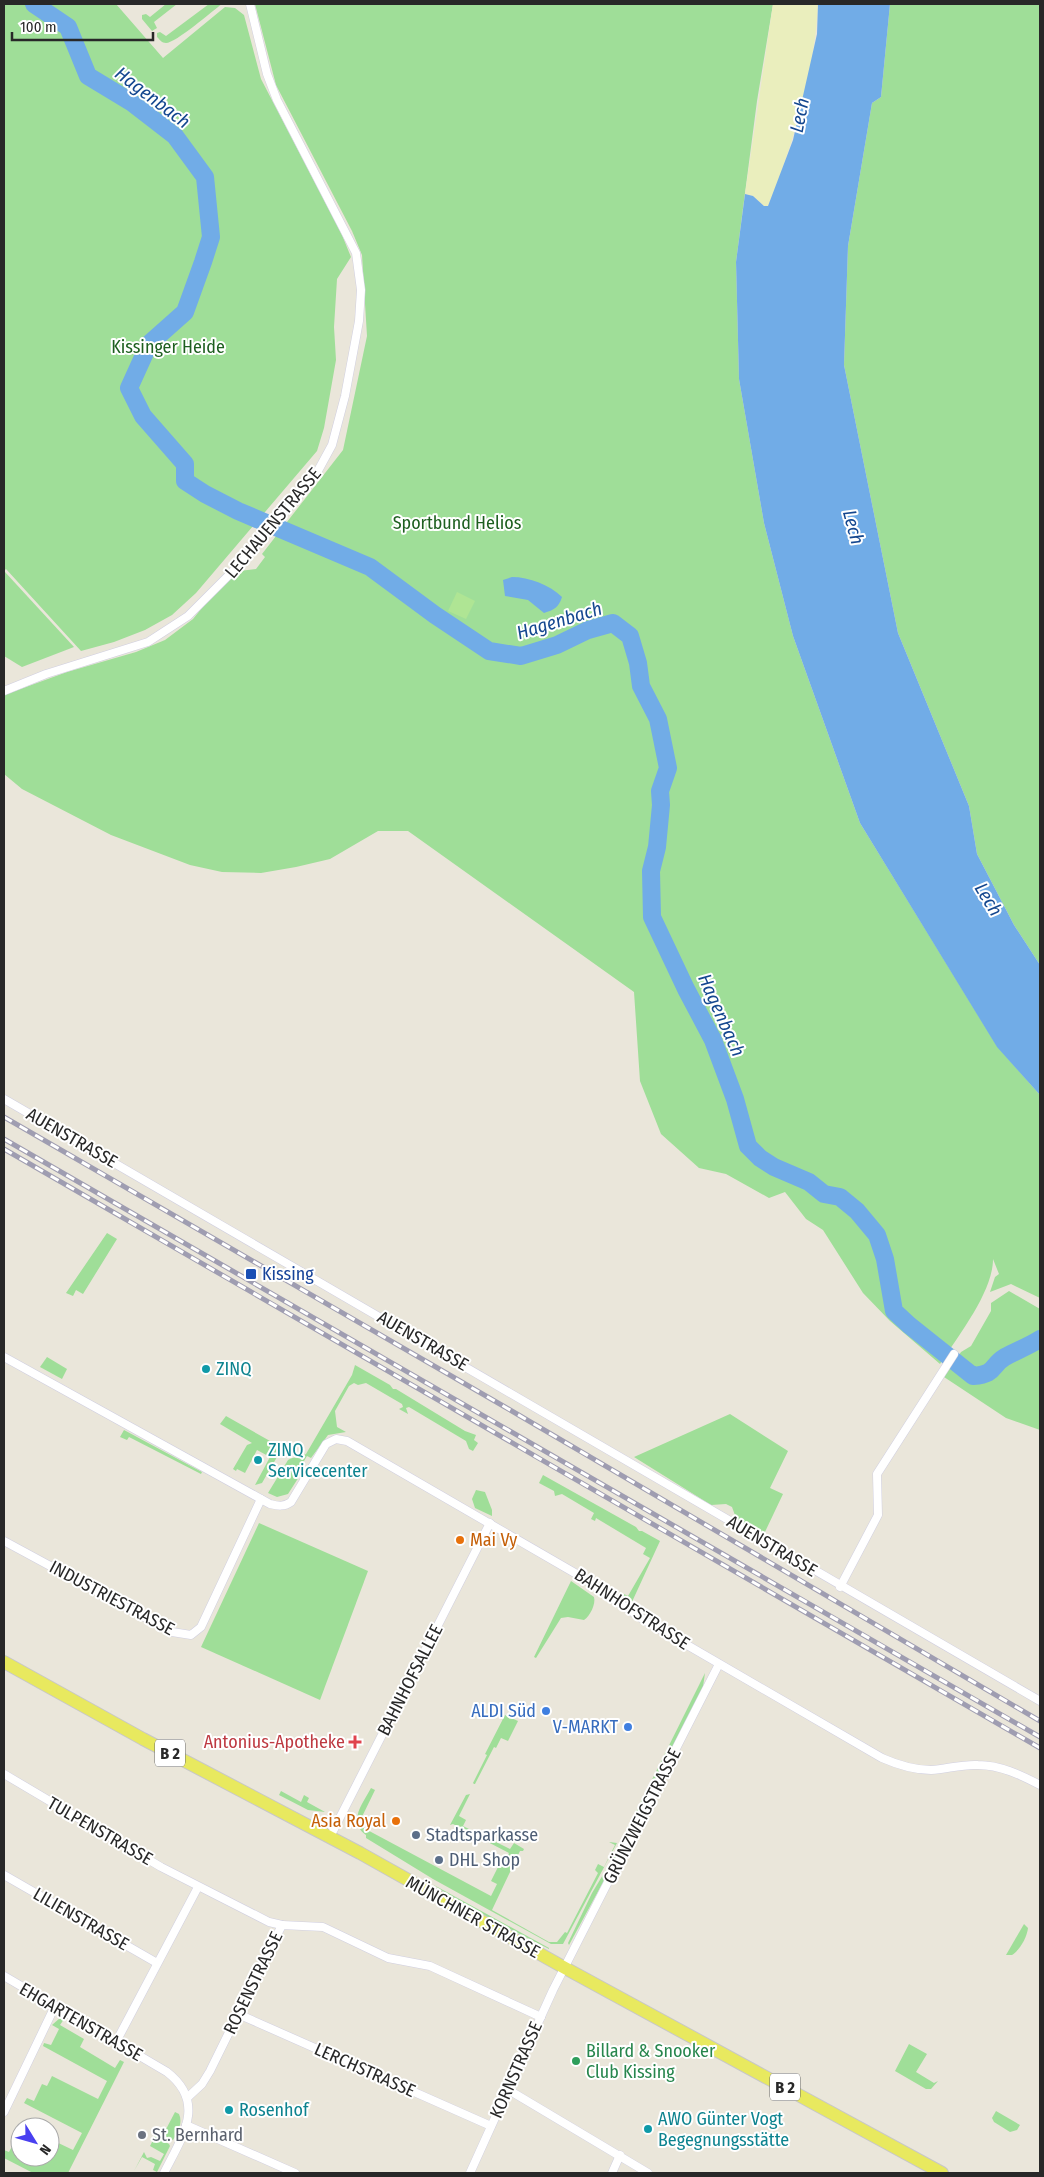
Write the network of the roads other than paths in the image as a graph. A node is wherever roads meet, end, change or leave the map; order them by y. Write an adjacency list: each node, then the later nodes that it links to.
1 (250, 4): 2 (street, LECHAUENSTRASSE)
2 (4, 690)
3 (4, 1099): 9 (street, AUENSTRASSE)
4 (954, 1354): 9 (street)
5 (4, 1357): 6 (street)
6 (260, 1499): 7 (street, BAHNHOFSTRASSE); 8 (street, INDUSTRIESTRASSE)
7 (490, 1524): 11 (street, BAHNHOFSTRASSE); 15 (street, BAHNHOFSALLEE)
8 (4, 1541)
9 (840, 1587): 12 (street, AUENSTRASSE)
10 (4, 1664): 15 (main road, MÜNCHNER STRASSE / B 2)
11 (719, 1664): 14 (street, BAHNHOFSTRASSE); 20 (street, GRÜNZWEIGSTRASSE)
12 (1040, 1701)
13 (4, 1774): 17 (street, TULPENSTRASSE)
14 (1040, 1785)
15 (330, 1837): 20 (main road, MÜNCHNER STRASSE / B 2)
16 (4, 1875): 19 (street, LILIENSTRASSE)
17 (198, 1887): 18 (street, TULPENSTRASSE); 19 (street)
18 (282, 1925): 23 (street, ROSENSTRASSE); 24 (street, ROSENSTRASSE)
19 (157, 1963): 25 (street)
20 (565, 1968): 24 (street, KORNSTRASSE); 37 (main road, MÜNCHNER STRASSE / B 2)
21 (4, 1976): 22 (street, EHGARTENSTRASSE)
22 (55, 2006): 25 (street, EHGARTENSTRASSE); 28 (street)
23 (238, 2014): 27 (street, ROSENSTRASSE); 30 (street, LERCHSTRASSE)
24 (540, 2017): 26 (street, KORNSTRASSE)
25 (116, 2042): 27 (street, EHGARTENSTRASSE)
26 (507, 2089): 30 (street, KORNSTRASSE); 31 (street)
27 (188, 2097): 29 (street)
28 (4, 2112)
29 (186, 2125): 32 (street); 33 (street)
30 (491, 2126): 34 (street, KORNSTRASSE)
31 (620, 2156): 35 (street); 36 (street)
32 (164, 2173)
33 (295, 2173)
34 (470, 2173)
35 (612, 2173)
36 (648, 2173)
37 (942, 2173)

